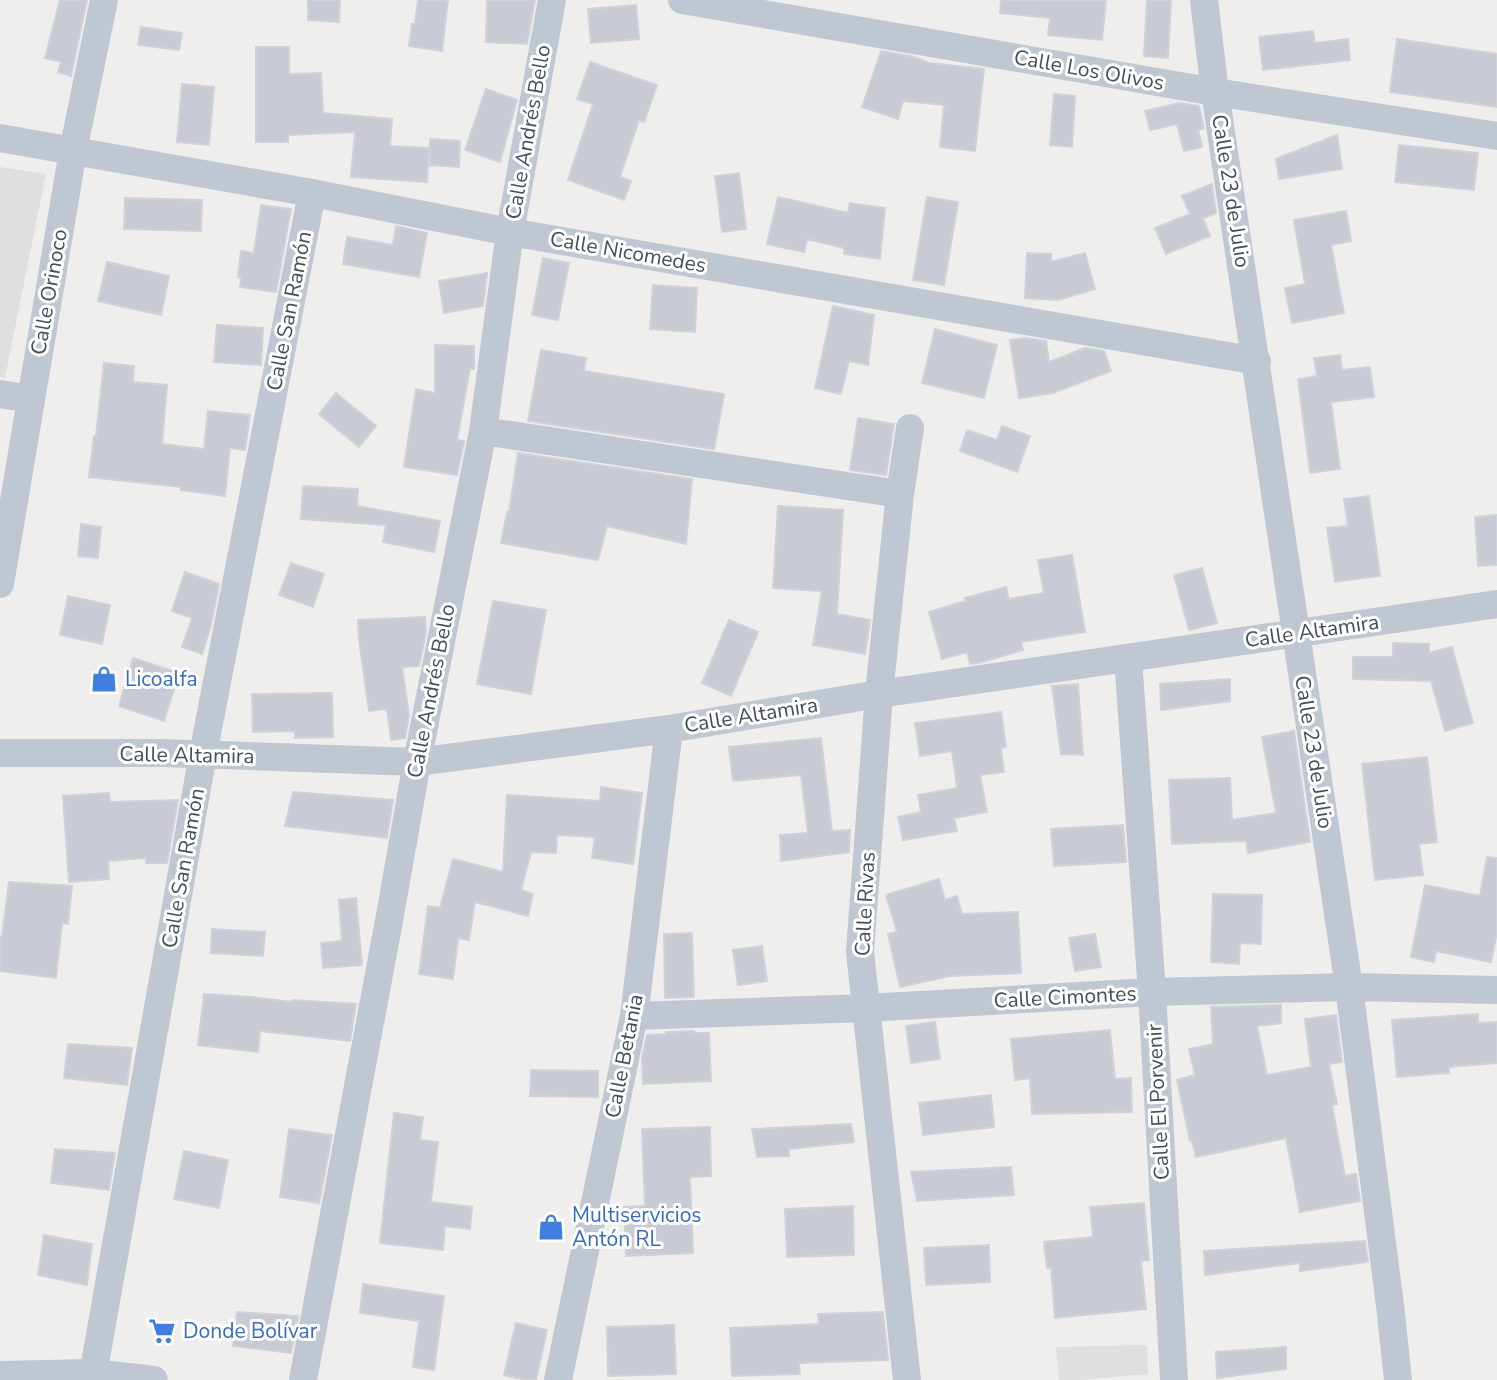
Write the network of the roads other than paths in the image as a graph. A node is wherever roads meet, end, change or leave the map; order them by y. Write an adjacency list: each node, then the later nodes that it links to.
1 (104, 0): 8 (street, Calle Orinoco)
2 (552, 0): 10 (street, Calle Andrés Bello)
3 (682, 0): 5 (street, Calle Los Olivos)
4 (1204, 0): 5 (street, Calle 23 de Julio)
5 (1216, 92): 6 (street, Calle Los Olivos); 11 (street, Calle 23 de Julio)
6 (1497, 136)
7 (0, 138): 8 (street, Calle Nicomedes)
8 (73, 151): 9 (street, Calle Nicomedes); 13 (street, Calle Orinoco)
9 (312, 193): 10 (street, Calle Nicomedes); 24 (street, Calle San Ramón)
10 (510, 232): 11 (street, Calle Nicomedes); 15 (street, Calle Andrés Bello)
11 (1257, 361): 19 (street, Calle 23 de Julio)
12 (0, 394): 13 (street)
13 (31, 399): 17 (street, Calle Orinoco)
14 (910, 428): 16 (street, Calle Rivas)
15 (483, 431): 16 (street); 25 (street, Calle Andrés Bello)
16 (900, 494): 21 (street, Calle Rivas)
17 (0, 584)
18 (1497, 604): 19 (street, Calle Altamira)
19 (1296, 634): 20 (street, Calle Altamira); 26 (street, Calle 23 de Julio)
20 (1128, 657): 21 (street, Calle Altamira); 28 (street, Calle El Porvenir)
21 (879, 694): 22 (street, Calle Altamira); 29 (street, Calle Rivas)
22 (669, 729): 25 (street, Calle Altamira); 30 (street, Calle Betania)
23 (0, 753): 24 (street, Calle Altamira)
24 (203, 754): 25 (street, Calle Altamira); 32 (street, Calle San Ramón)
25 (417, 761): 34 (street, Calle Andrés Bello)
26 (1349, 987): 27 (street, Calle Cimontes); 28 (street, Calle Cimontes); 38 (street, Calle 23 de Julio)
27 (1497, 990)
28 (1152, 992): 29 (street, Calle Cimontes); 37 (street, Calle El Porvenir)
29 (865, 1008): 30 (street, Calle Cimontes); 36 (street, Calle Rivas)
30 (634, 1016): 35 (street, Calle Betania)
31 (0, 1375): 32 (street)
32 (93, 1377): 33 (street)
33 (154, 1380)
34 (303, 1380)
35 (558, 1380)
36 (907, 1380)
37 (1174, 1380)
38 (1398, 1380)

